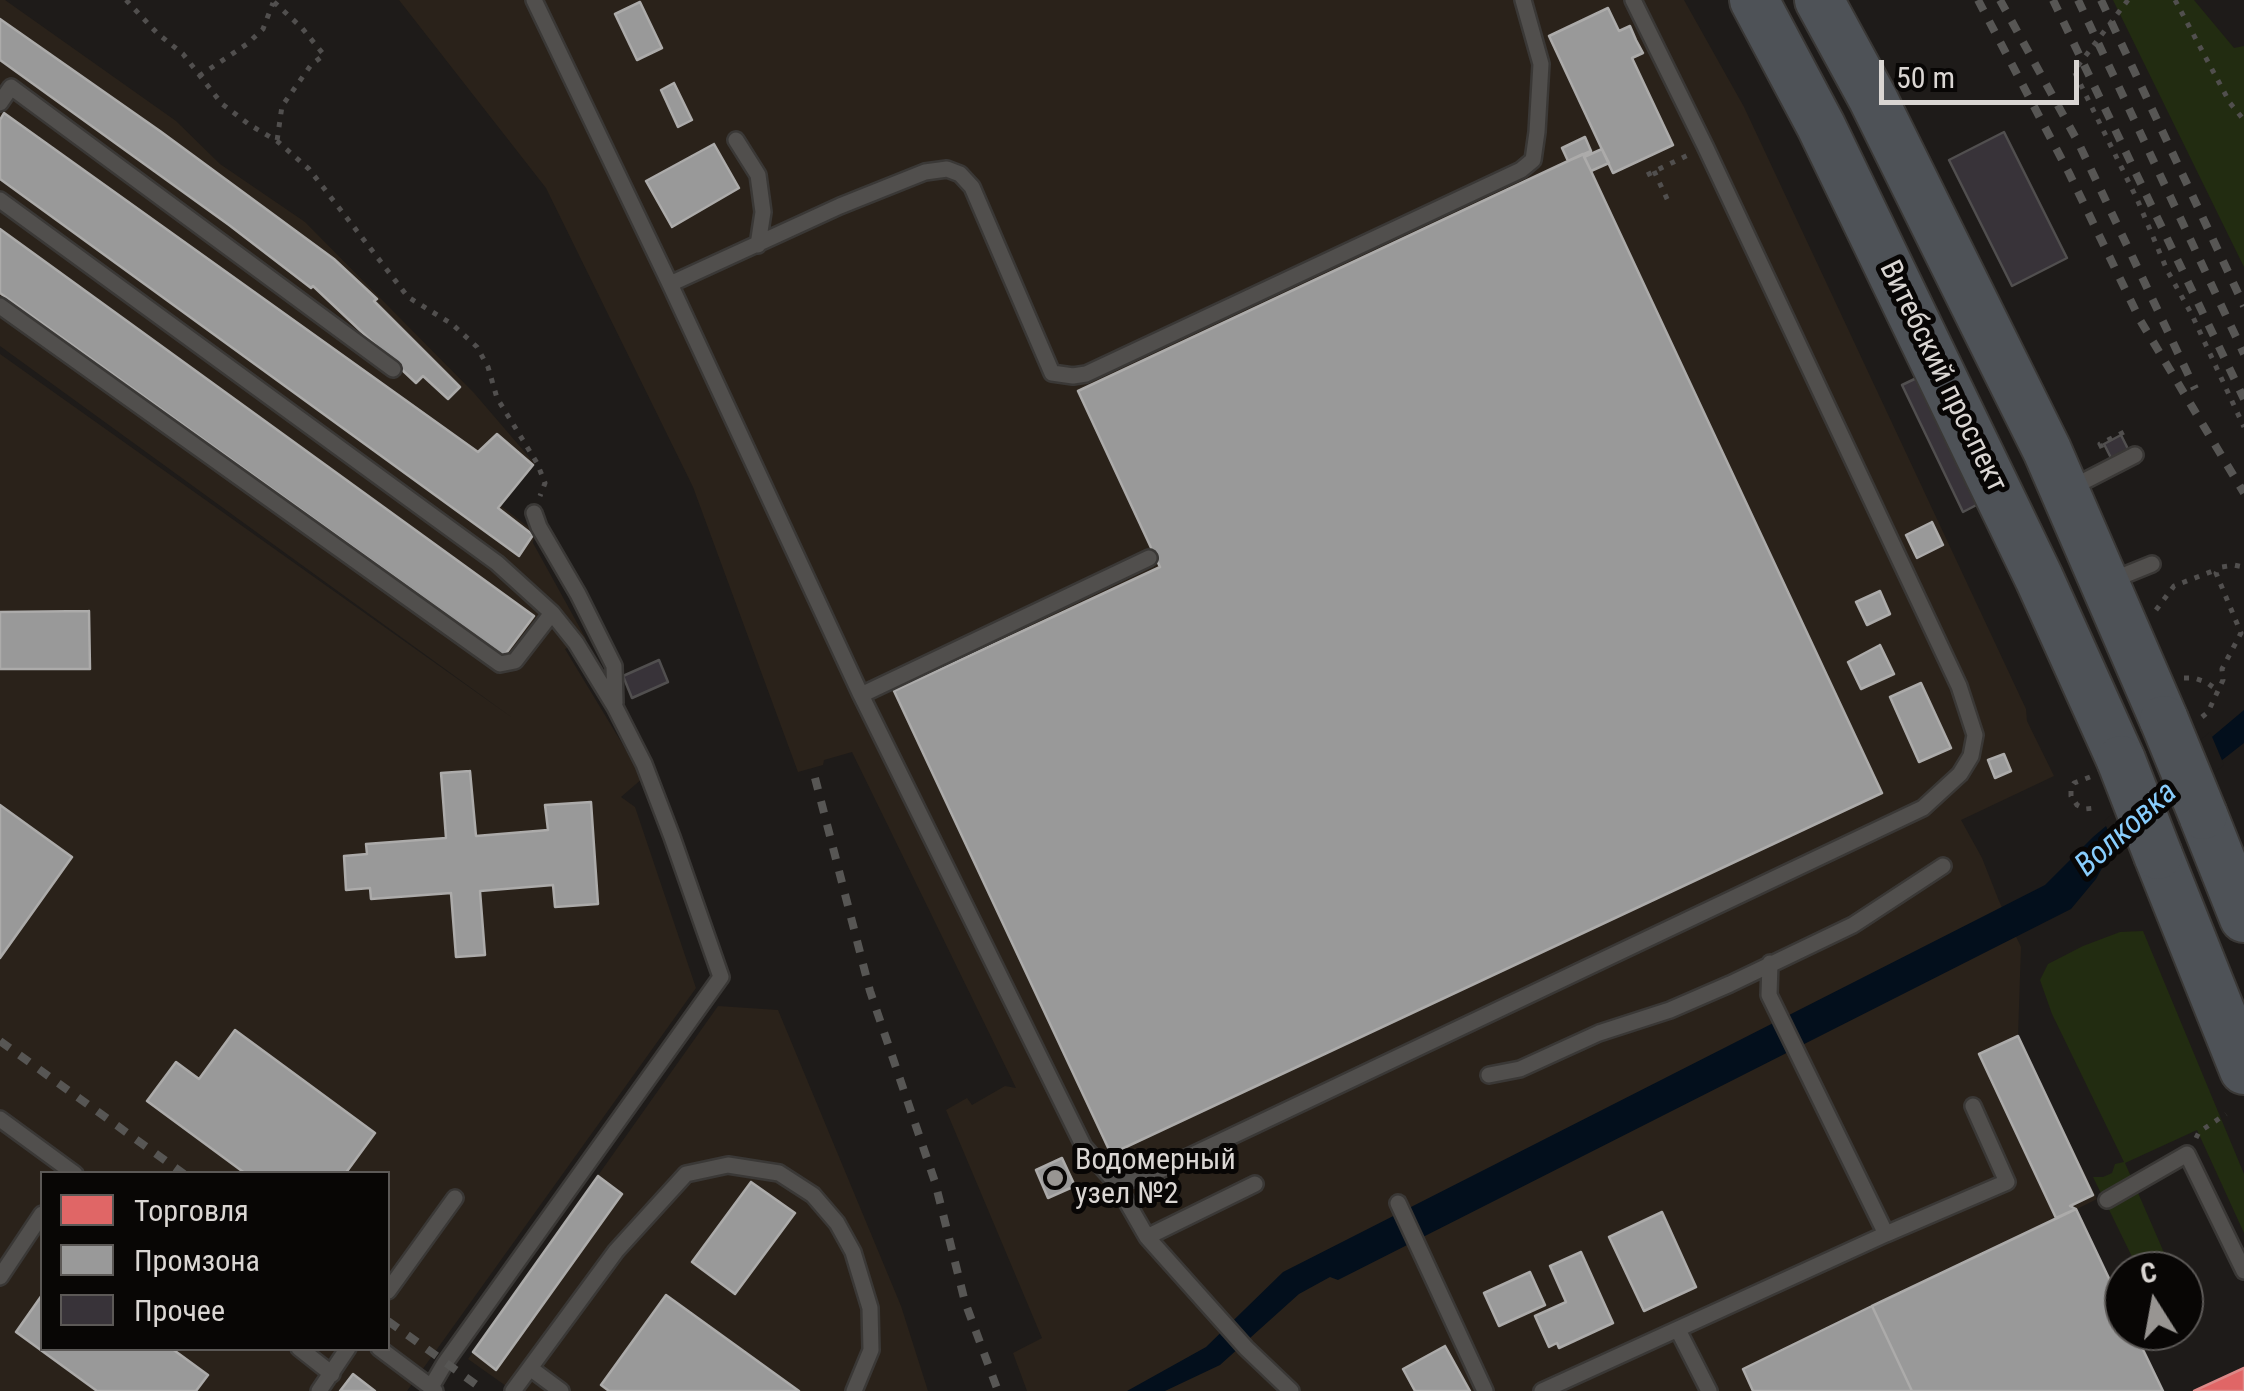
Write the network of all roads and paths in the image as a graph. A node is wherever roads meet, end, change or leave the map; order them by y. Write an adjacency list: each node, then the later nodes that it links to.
1 (126, 0): 10 (path)
2 (534, 0): 20 (lane)
3 (1523, 0): 19 (lane)
4 (1633, 0): 16 (lane)
5 (1754, 0): 40 (main road, Витебский проспект, bridge)
6 (1819, 0): 25 (main road, Витебский проспект)
7 (2128, 0): 23 (path)
8 (2174, 0): 13 (path)
9 (274, 1): 10 (path); 15 (path)
10 (199, 76): 15 (path)
11 (6, 83): 12 (lane); 22 (lane)
12 (0, 103)
13 (2244, 120)
14 (736, 140): 19 (lane)
15 (278, 141): 26 (path)
16 (1704, 146): 18 (path); 47 (lane)
17 (0, 200): 33 (lane)
18 (1670, 203)
19 (758, 245): 20 (lane)
20 (670, 284): 35 (lane)
21 (0, 306): 33 (lane)
22 (392, 369)
23 (2244, 427)
24 (2136, 455): 25 (lane)
25 (2066, 491): 31 (main road, Витебский проспект)
26 (534, 513): 36 (lane)
27 (1149, 558): 35 (lane)
28 (2152, 564): 31 (lane)
29 (2244, 568): 30 (path)
30 (2218, 569): 32 (path); 34 (path)
31 (2106, 582): 38 (main road, Витебский проспект, bridge)
32 (2156, 610)
33 (552, 614): 36 (lane)
34 (2187, 678)
35 (860, 695): 47 (lane)
36 (615, 707): 64 (lane)
37 (1943, 866): 39 (lane)
38 (2244, 918)
39 (1770, 964): 41 (lane); 53 (lane)
40 (2244, 1070)
41 (1489, 1075)
42 (1972, 1106): 53 (lane)
43 (2226, 1114): 45 (path)
44 (0, 1119): 46 (lane)
45 (2199, 1132)
46 (69, 1171)
47 (1116, 1183): 54 (lane)
48 (1255, 1184): 54 (lane)
49 (455, 1198): 57 (lane)
50 (2107, 1200): 55 (lane)
51 (1398, 1204): 70 (lane)
52 (40, 1217): 56 (lane)
53 (1886, 1234): 58 (lane)
54 (1147, 1237): 69 (lane)
55 (2244, 1271)
56 (0, 1277)
57 (390, 1289)
58 (1678, 1330): 71 (lane); 72 (lane)
59 (304, 1351): 63 (lane)
60 (346, 1351): 63 (lane)
61 (383, 1351): 64 (lane)
62 (530, 1368): 66 (lane); 67 (lane); 68 (lane)
63 (332, 1374): 65 (lane)
64 (433, 1389)
65 (319, 1391)
66 (513, 1391)
67 (561, 1391)
68 (854, 1391)
69 (1291, 1391)
70 (1484, 1391)
71 (1542, 1391)
72 (1709, 1391)

